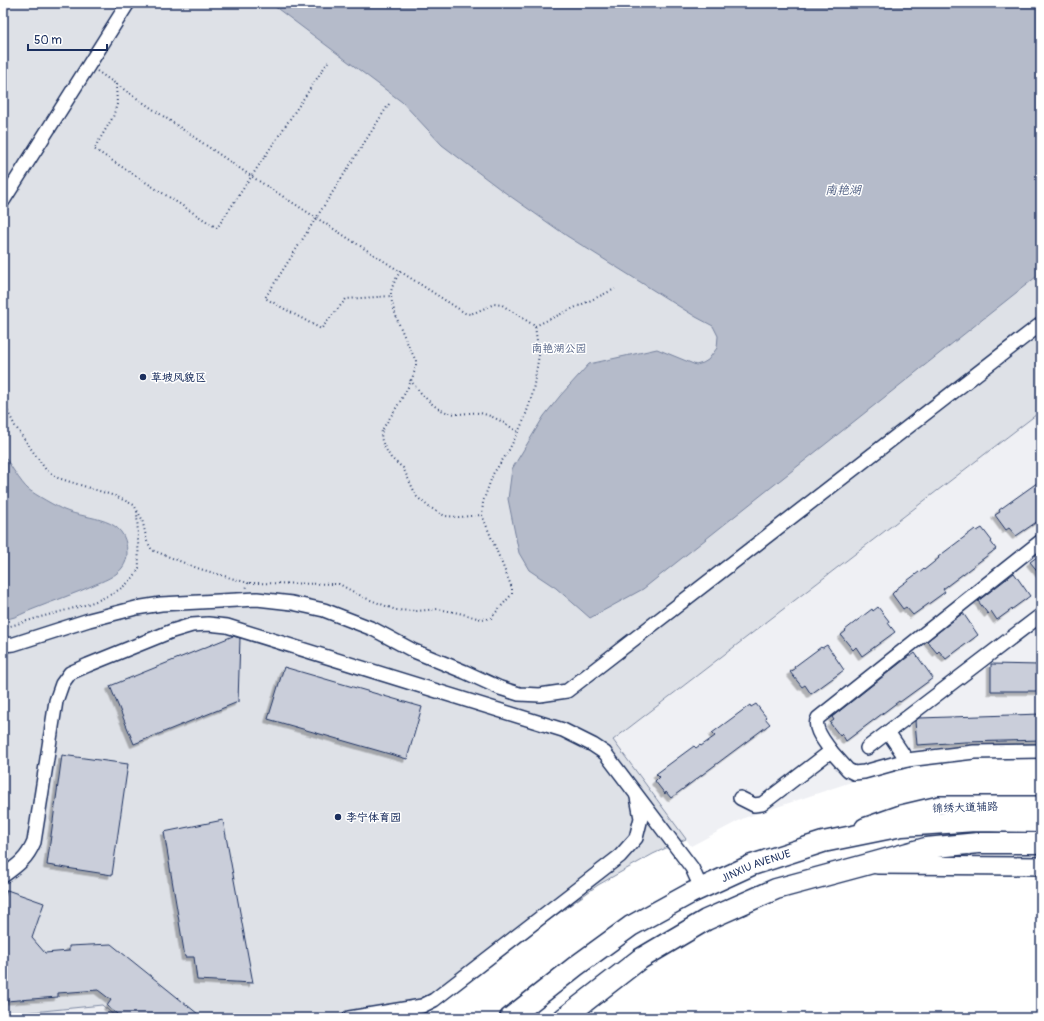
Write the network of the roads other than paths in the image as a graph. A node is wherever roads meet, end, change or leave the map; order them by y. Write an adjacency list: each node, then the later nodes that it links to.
1 (128, 3): 2 (lane)
2 (3, 201)
3 (1041, 324): 6 (lane)
4 (1041, 541): 9 (lane)
5 (1041, 614): 7 (lane)
6 (3, 645)
7 (888, 732): 8 (lane); 11 (lane)
8 (867, 748)
9 (831, 751): 11 (lane); 13 (lane)
10 (1041, 751): 11 (lane)
11 (907, 760)
12 (636, 794): 20 (lane); 21 (lane); 22 (lane)
13 (740, 798)
14 (1041, 805): 16 (main road, 锦绣大道辅路)
15 (1041, 822): 16 (highway, JINXIU AVENUE)
16 (823, 842): 21 (highway, JINXIU AVENUE)
17 (1041, 843): 18 (highway)
18 (865, 865): 19 (main road); 24 (highway)
19 (1041, 866)
20 (3, 876)
21 (701, 888): 23 (highway, JINXIU AVENUE)
22 (349, 1018)
23 (510, 1018)
24 (564, 1018)

